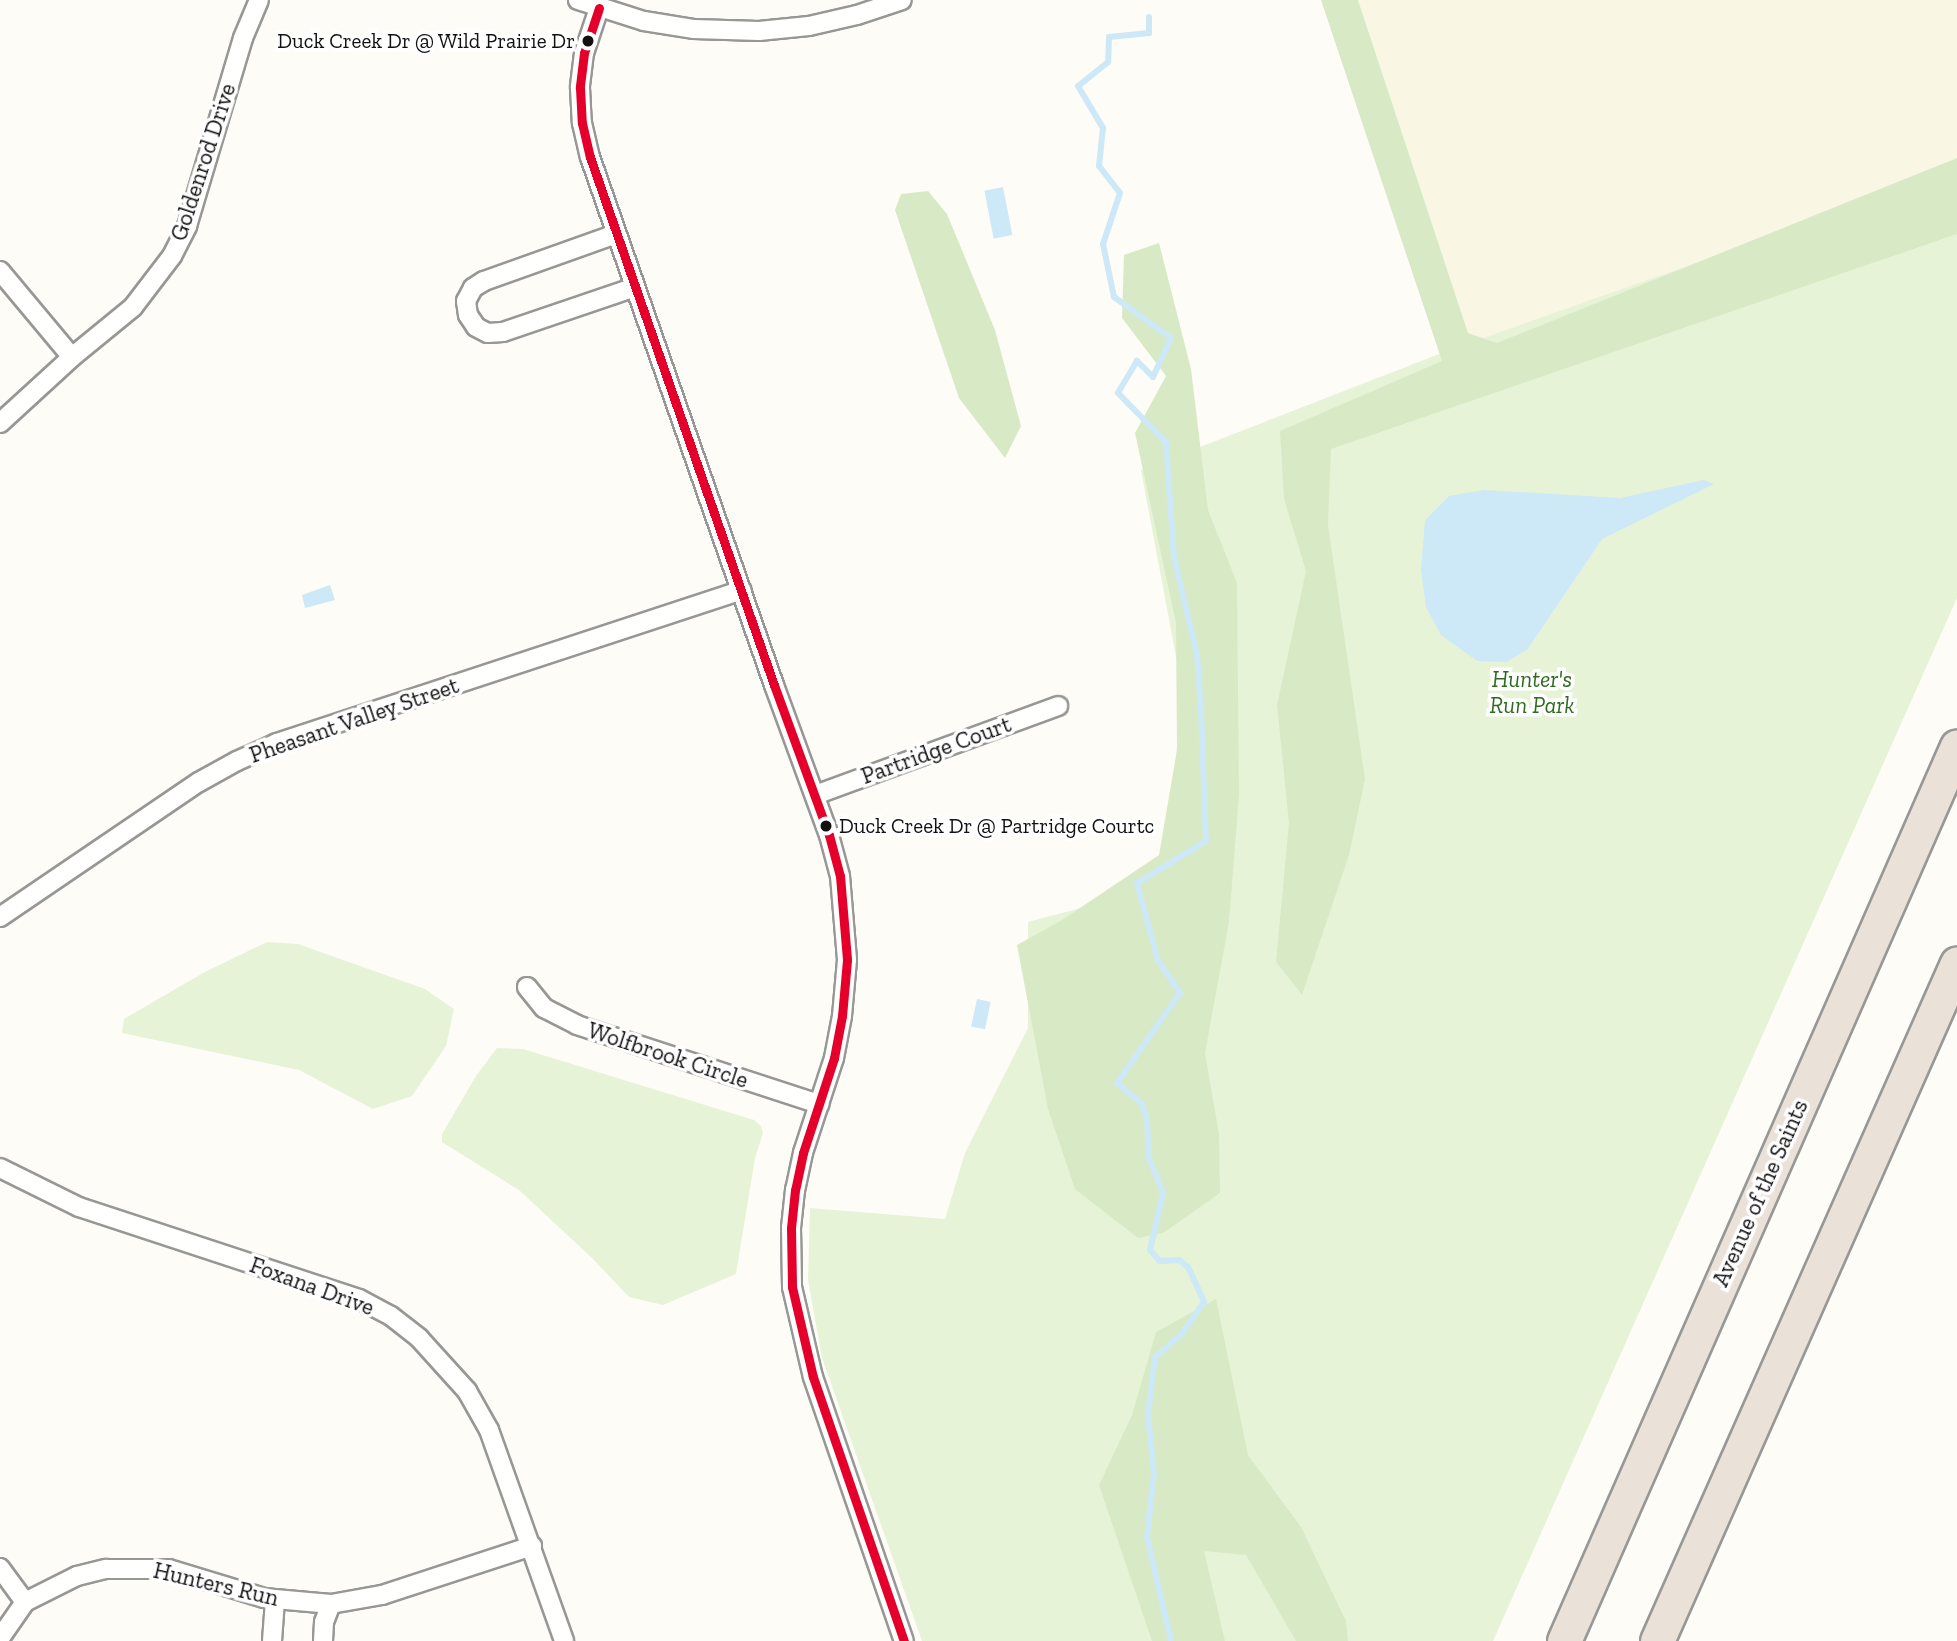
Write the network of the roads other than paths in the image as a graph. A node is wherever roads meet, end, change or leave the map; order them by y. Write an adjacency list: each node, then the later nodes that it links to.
1 (259, 0): 8 (street, Goldenrod Drive)
2 (578, 0): 4 (street)
3 (902, 0): 4 (street)
4 (599, 8): 5 (street)
5 (616, 233): 7 (street); 7 (street)
6 (0, 271): 8 (street)
7 (635, 287): 10 (street)
8 (72, 357): 9 (street, Goldenrod Drive)
9 (0, 424)
10 (741, 590): 13 (street); 14 (street, Pheasant Valley Street)
11 (1058, 706): 13 (street, Partridge Court)
12 (1957, 746): 29 (highway, Avenue of the Saints)
13 (815, 795): 17 (street)
14 (0, 917)
15 (1957, 963): 30 (highway)
16 (527, 988): 17 (street, Wolfbrook Circle)
17 (819, 1104): 28 (street)
18 (0, 1168): 19 (street, Foxana Drive)
19 (532, 1546): 23 (street, Hunters Run); 27 (street, Foxana Drive)
20 (0, 1568): 22 (street)
21 (275, 1600): 22 (street, Hunters Run); 23 (street, Hunters Run); 25 (street)
22 (25, 1602): 24 (street, Hunters Run)
23 (331, 1604): 26 (street)
24 (0, 1638)
25 (272, 1641)
26 (323, 1641)
27 (564, 1641)
28 (904, 1641)
29 (1564, 1641)
30 (1657, 1641)

